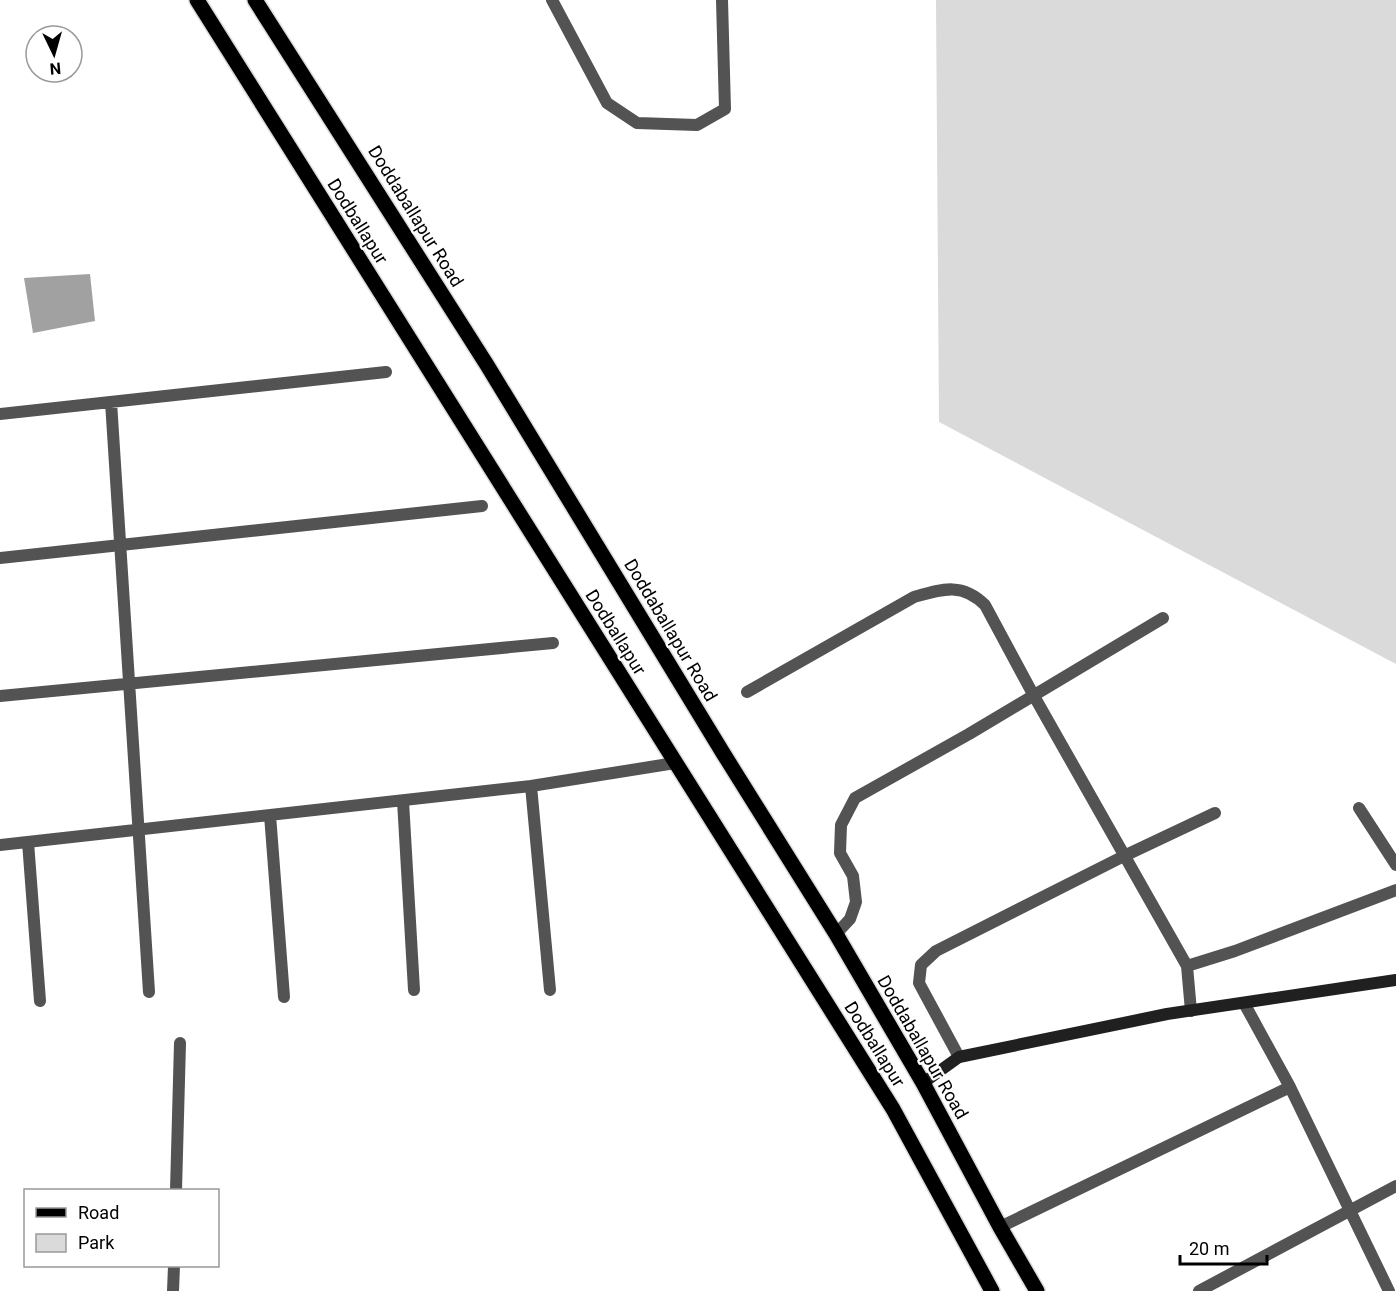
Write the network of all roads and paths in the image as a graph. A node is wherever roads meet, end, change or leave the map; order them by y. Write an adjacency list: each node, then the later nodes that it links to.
1 (197, 0): 17 (main road, Dodballapur)
2 (255, 0): 29 (main road, Doddaballapur Road)
3 (552, 0): 4 (street)
4 (723, 0)
5 (386, 372): 6 (street)
6 (111, 402): 7 (street); 9 (street)
7 (0, 414)
8 (482, 506): 9 (street)
9 (121, 545): 10 (street); 13 (street)
10 (0, 558)
11 (1163, 618): 16 (street)
12 (554, 643): 13 (street)
13 (129, 684): 15 (street); 23 (street)
14 (747, 692): 16 (street)
15 (0, 696)
16 (1034, 696): 26 (street); 29 (street)
17 (675, 763): 18 (street); 49 (main road, Dodballapur)
18 (531, 786): 19 (street); 33 (street)
19 (403, 801): 22 (street); 32 (street)
20 (1359, 808): 27 (street)
21 (1215, 813): 26 (street)
22 (270, 815): 23 (street); 35 (street)
23 (139, 830): 24 (street); 34 (street)
24 (28, 842): 25 (street); 36 (street)
25 (0, 845)
26 (1124, 855): 30 (street); 40 (street)
27 (1396, 865)
28 (1396, 890): 30 (street)
29 (836, 934): 41 (main road, Doddaballapur Road)
30 (1187, 966): 38 (street)
31 (1396, 980): 37 (street)
32 (414, 990)
33 (550, 990)
34 (148, 992)
35 (284, 997)
36 (40, 1001)
37 (1244, 1003): 38 (street); 42 (street)
38 (1191, 1011): 40 (street)
39 (180, 1043): 44 (street)
40 (959, 1057): 41 (street)
41 (923, 1083): 46 (main road, Doddaballapur Road)
42 (1290, 1087): 45 (street); 46 (street)
43 (1396, 1186): 45 (street)
44 (176, 1189)
45 (1348, 1210): 51 (street); 52 (street)
46 (1000, 1227): 50 (main road, Doddaballapur Road)
47 (174, 1267): 48 (street)
48 (173, 1291)
49 (992, 1291)
50 (1037, 1291)
51 (1199, 1291)
52 (1389, 1291)

